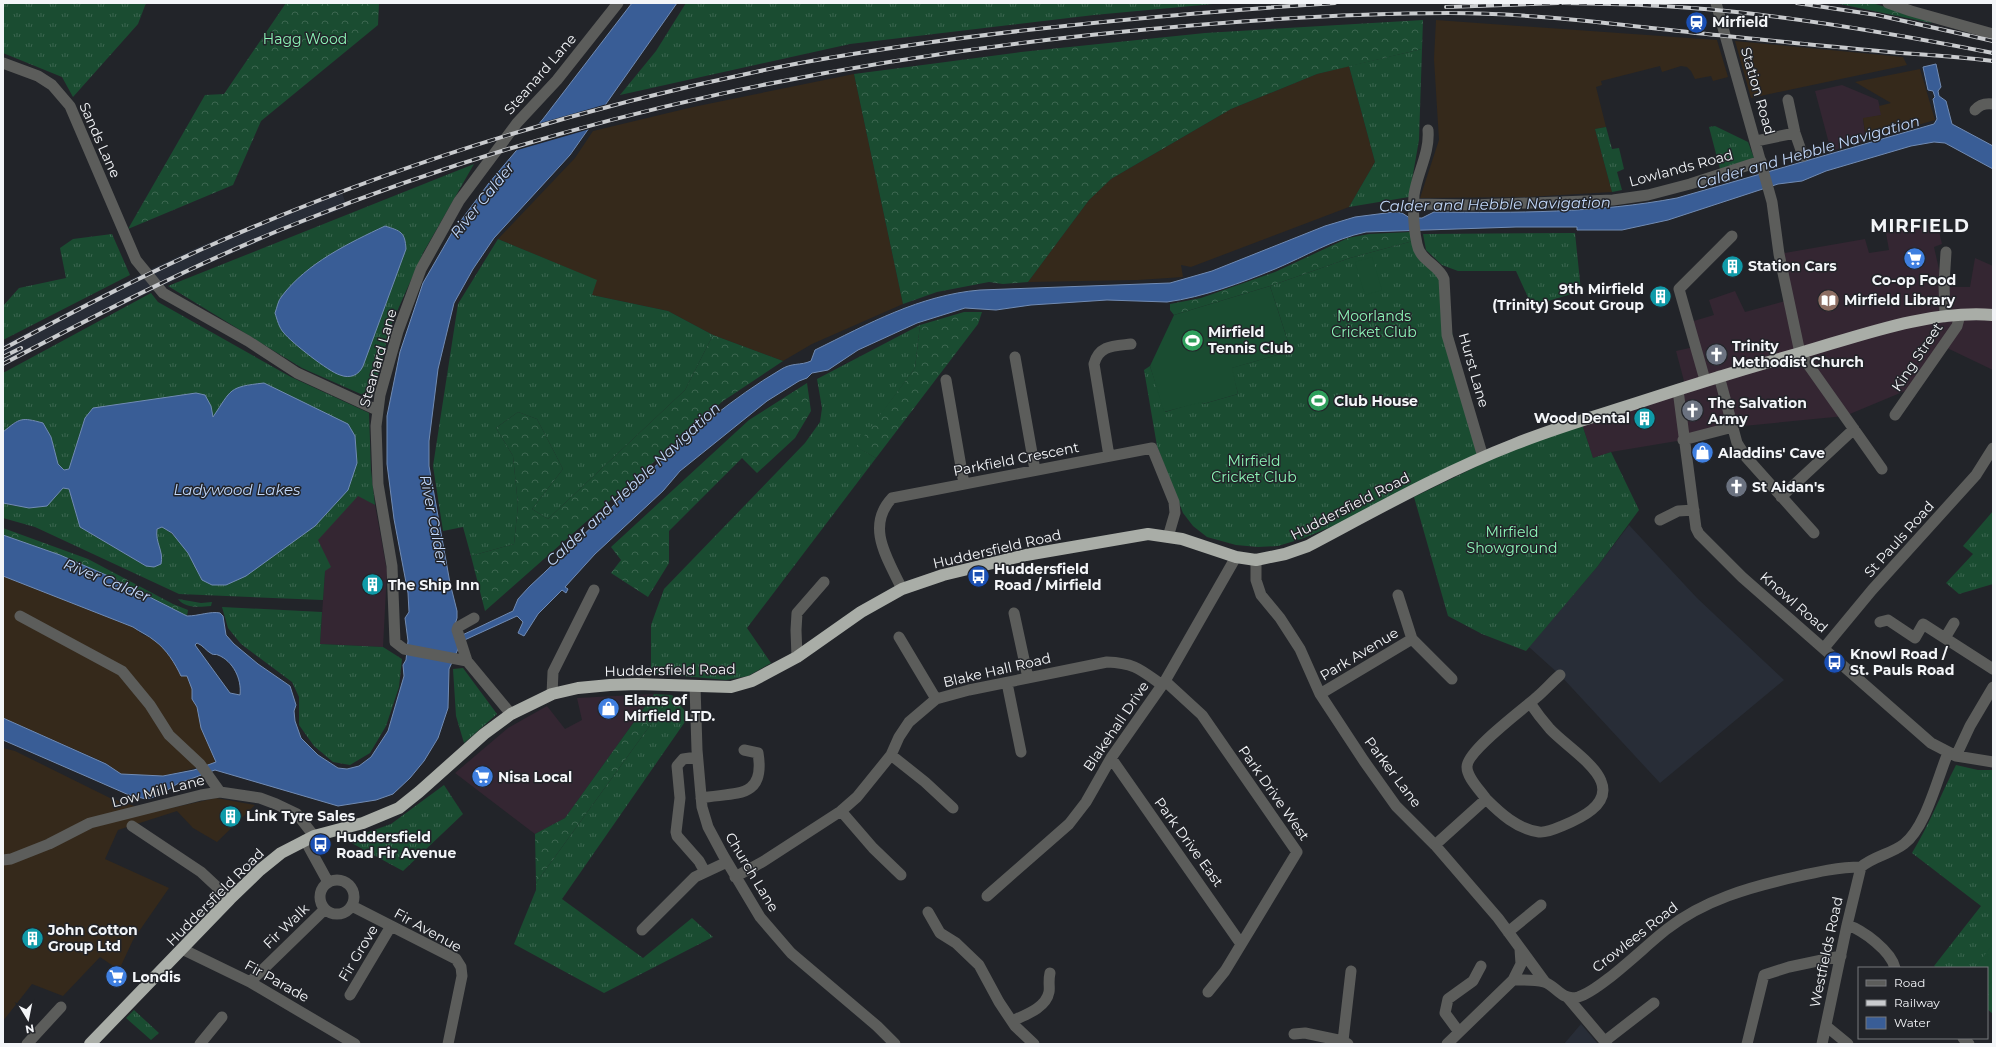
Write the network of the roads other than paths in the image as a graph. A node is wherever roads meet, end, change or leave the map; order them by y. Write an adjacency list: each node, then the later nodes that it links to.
1 (618, 3): 27 (street, Steanard Lane)
2 (1716, 3): 11 (street, Station Road)
3 (1888, 3): 4 (street)
4 (1993, 34)
5 (3, 63): 27 (street, Sands Lane)
6 (1788, 100): 10 (street)
7 (1993, 104): 8 (street)
8 (1975, 110)
9 (1428, 130): 14 (street, Hurst Lane)
10 (1795, 133): 11 (street); 12 (street)
11 (1756, 141): 13 (street, Station Road)
12 (1803, 156)
13 (1763, 165): 14 (street, Lowlands Road); 21 (street, Station Road)
14 (1415, 208): 34 (street, Hurst Lane)
15 (1732, 236): 25 (street)
16 (1946, 252): 19 (street)
17 (1960, 315): 18 (highway, Huddersfield Road); 19 (highway, Huddersfield Road); 28 (street, King Street)
18 (1993, 315)
19 (1945, 317): 21 (highway, Huddersfield Road)
20 (1131, 344): 33 (street)
21 (1800, 353): 23 (highway, Huddersfield Road); 30 (street)
22 (1015, 357): 36 (street)
23 (1719, 376): 25 (highway, Huddersfield Road); 29 (street)
24 (946, 380): 37 (street)
25 (1705, 380): 26 (highway, Huddersfield Road)
26 (1678, 390): 31 (street, Knowl Road); 34 (highway, Huddersfield Road)
27 (377, 410): 58 (street, Steanard Lane)
28 (1895, 415)
29 (1733, 427): 31 (street); 38 (street)
30 (1854, 429): 35 (street); 38 (street)
31 (1683, 440): 39 (street, Knowl Road)
32 (1993, 448): 57 (street, St Pauls Road)
33 (1109, 456): 36 (street, Parkfield Crescent); 42 (street, Parkfield Crescent)
34 (1483, 457): 44 (highway, Huddersfield Road)
35 (1882, 469)
36 (1035, 470): 37 (street, Parkfield Crescent)
37 (964, 484): 46 (street, Parkfield Crescent)
38 (1781, 497): 41 (street)
39 (1694, 510): 40 (street); 57 (street, Knowl Road)
40 (1660, 520)
41 (1814, 533)
42 (1168, 537): 43 (highway, Huddersfield Road); 46 (highway, Huddersfield Road)
43 (1236, 557): 44 (highway, Huddersfield Road); 65 (street, Blakehall Drive)
44 (1256, 560): 69 (street, Parker Lane)
45 (824, 582): 59 (street)
46 (902, 589): 59 (highway, Huddersfield Road)
47 (594, 590): 68 (street)
48 (1398, 594): 56 (street, Park Avenue)
49 (1014, 613): 62 (street)
50 (20, 616): 80 (street)
51 (474, 618): 58 (street)
52 (1880, 622): 55 (street)
53 (1954, 623): 55 (street)
54 (899, 637): 70 (street)
55 (1945, 638): 60 (street)
56 (1412, 639): 63 (street, Park Avenue); 69 (street, Park Avenue)
57 (1824, 648): 76 (street, Knowl Road)
58 (462, 656): 72 (street)
59 (796, 657): 66 (highway, Huddersfield Road)
60 (1993, 669)
61 (1560, 675): 71 (street)
62 (1028, 678): 64 (street, Blake Hall Road); 65 (street, Blake Hall Road)
63 (1452, 679)
64 (1006, 683): 70 (street, Blake Hall Road); 74 (street)
65 (1164, 683): 78 (street, Blakehall Drive); 105 (street, Park Drive West)
66 (695, 686): 68 (highway, Huddersfield Road); 77 (street, Church Lane)
67 (1993, 687): 76 (street, Crowlees Road)
68 (552, 694): 72 (highway, Huddersfield Road)
69 (1320, 694): 87 (street, Parker Lane)
70 (936, 699): 75 (street, Blake Hall Road)
71 (1530, 703): 82 (street); 82 (street)
72 (511, 714): 86 (highway, Huddersfield Road)
73 (744, 750): 81 (street)
74 (1021, 752)
75 (891, 755): 83 (street); 84 (street, Blake Hall Road)
76 (1952, 755): 79 (street, Knowl Road); 90 (street, Crowlees Road)
77 (697, 757): 81 (street, Church Lane); 91 (street)
78 (1111, 758): 95 (street, Blakehall Drive); 105 (street, Park Drive East)
79 (1993, 762)
80 (220, 792): 86 (street, Low Mill Lane); 88 (street, Low Mill Lane)
81 (701, 798): 89 (street, Church Lane)
82 (1486, 799): 87 (street)
83 (952, 808)
84 (841, 811): 92 (street); 93 (street, Blake Hall Road)
85 (132, 826): 96 (street)
86 (309, 838): 94 (street); 96 (highway, Huddersfield Road)
87 (1435, 845): 104 (street, Parker Lane)
88 (3, 860)
89 (727, 862): 91 (street); 93 (street, Church Lane)
90 (1861, 867): 101 (street, Westfields Road); 118 (street, Crowlees Road)
91 (705, 872): 103 (street)
92 (901, 875)
93 (735, 876): 133 (street, Church Lane)
94 (328, 882): 98 (street); 99 (street)
95 (990, 891)
96 (230, 899): 106 (highway, Huddersfield Road)
97 (1541, 905): 104 (street)
98 (352, 906): 99 (street); 102 (street, Fir Avenue)
99 (325, 909): 114 (street, Fir Walk)
100 (928, 912): 122 (street)
101 (1846, 925): 108 (street, Westfields Road); 110 (street)
102 (391, 926): 117 (street, Fir Grove); 132 (street, Fir Avenue)
103 (642, 930)
104 (1508, 932): 107 (street, Parker Lane)
105 (1241, 944): 116 (street, Park Drive West)
106 (182, 949): 114 (street, Fir Parade); 129 (highway, Huddersfield Road)
107 (1520, 949): 113 (street); 115 (street, Parker Lane)
108 (1841, 956): 123 (street, Westfields Road); 136 (street)
109 (1481, 966): 124 (street)
110 (1895, 967)
111 (1351, 971): 126 (street)
112 (1050, 973): 122 (street)
113 (1513, 980): 115 (street); 124 (street)
114 (250, 982): 131 (street, Fir Parade)
115 (1545, 982): 118 (street)
116 (1208, 992)
117 (350, 995)
118 (1568, 998): 127 (street)
119 (1654, 1003): 127 (street)
120 (61, 1007): 128 (street)
121 (222, 1017): 130 (street)
122 (1012, 1021): 134 (street)
123 (1826, 1026): 137 (street, Westfields Road); 138 (street)
124 (1459, 1032): 135 (street)
125 (1294, 1034): 126 (street)
126 (1346, 1042)
127 (1606, 1043)
128 (27, 1044)
129 (90, 1044)
130 (200, 1044)
131 (355, 1044)
132 (448, 1044)
133 (895, 1044)
134 (1034, 1044)
135 (1447, 1044)
136 (1747, 1044)
137 (1822, 1044)
138 (1848, 1044)

